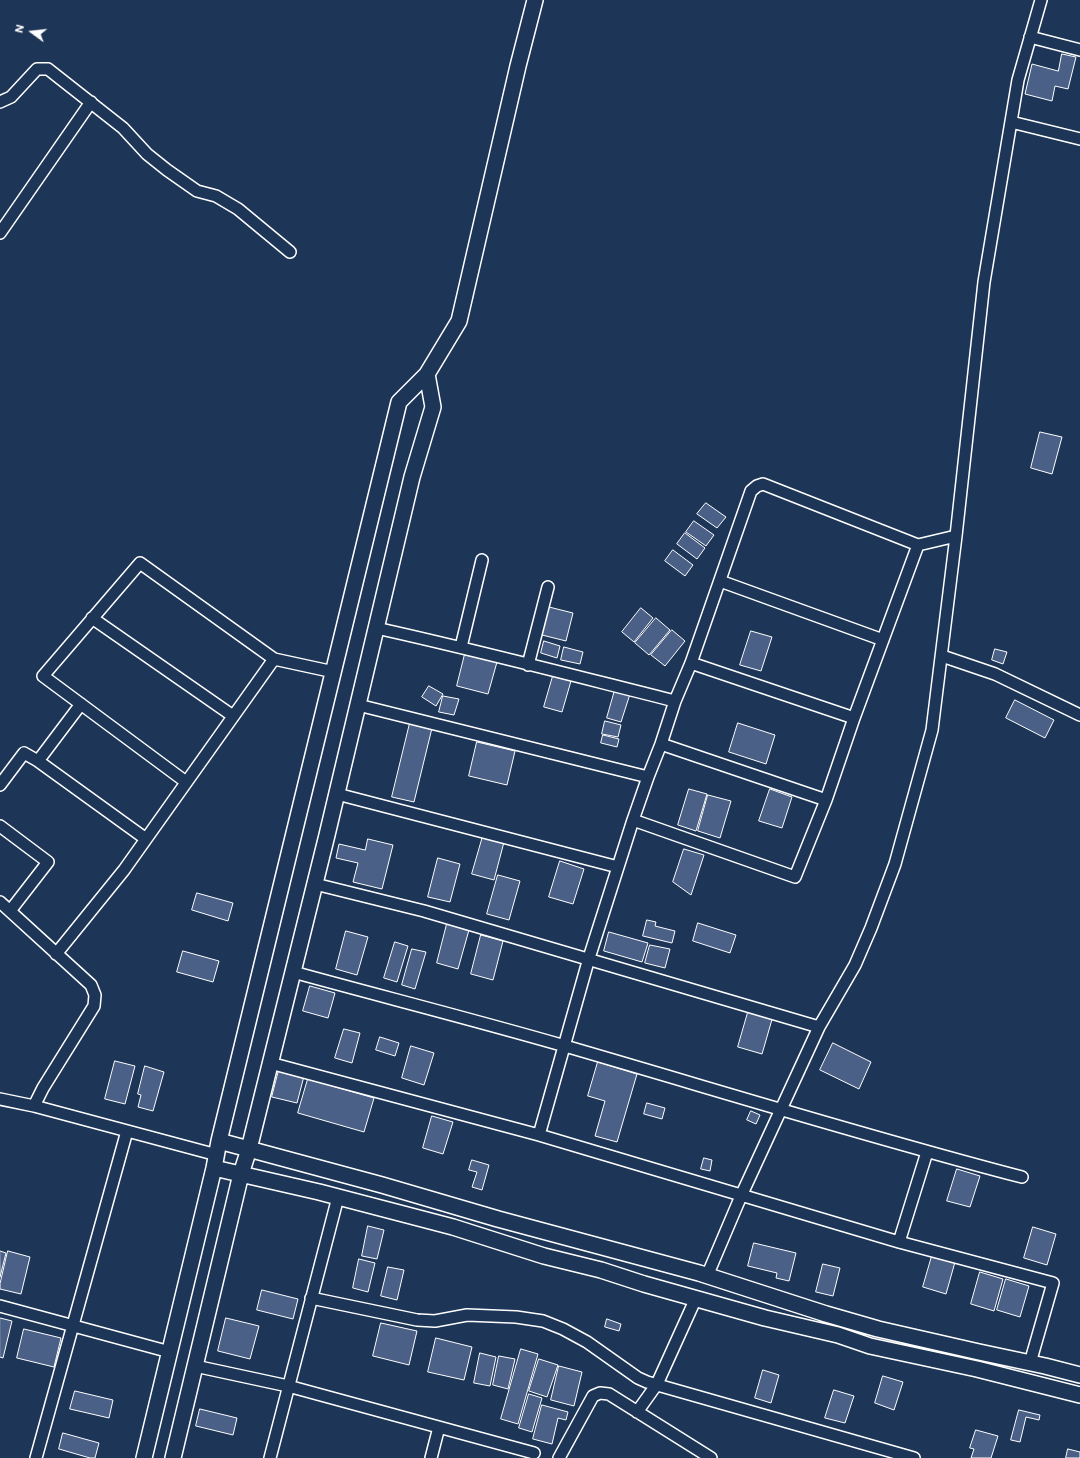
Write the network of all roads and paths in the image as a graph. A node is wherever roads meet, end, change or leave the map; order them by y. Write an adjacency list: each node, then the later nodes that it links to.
1 (535, 0): 11 (street)
2 (1041, 0): 3 (street)
3 (1030, 37): 4 (street); 7 (street)
4 (1080, 50)
5 (0, 102): 6 (street)
6 (91, 102): 9 (street); 10 (street)
7 (1011, 122): 8 (street); 12 (street)
8 (1080, 139)
9 (0, 233)
10 (290, 252)
11 (427, 374): 18 (street); 25 (street)
12 (956, 536): 13 (street); 21 (street)
13 (918, 545): 15 (street); 19 (street)
14 (482, 560): 20 (street)
15 (720, 581): 19 (street); 23 (street)
16 (548, 587): 24 (street)
17 (92, 618): 22 (street); 27 (street); 30 (street)
18 (376, 628): 20 (street); 28 (street)
19 (883, 640): 31 (street)
20 (461, 647): 24 (street)
21 (942, 656): 29 (street); 49 (street)
22 (274, 659): 25 (street); 30 (street)
23 (691, 663): 26 (street); 31 (street)
24 (528, 665): 26 (street)
25 (334, 672): 59 (street)
26 (675, 701): 32 (street)
27 (81, 704): 33 (street); 35 (street)
28 (358, 705): 34 (street); 37 (street)
29 (1080, 715)
30 (233, 716): 35 (street)
31 (854, 718): 38 (street)
32 (661, 744): 34 (street); 38 (street)
33 (38, 762): 36 (street); 41 (street)
34 (648, 777): 39 (street)
35 (186, 782): 41 (street)
36 (0, 785)
37 (337, 794): 42 (street); 43 (street)
38 (826, 800): 39 (street)
39 (632, 820): 42 (street)
40 (0, 826): 45 (street)
41 (146, 839): 46 (street)
42 (618, 867): 47 (street)
43 (315, 884): 47 (street); 48 (street)
44 (0, 902): 45 (street)
45 (10, 912): 46 (street)
46 (56, 954): 53 (street)
47 (589, 958): 49 (street); 50 (street)
48 (293, 972): 50 (street); 51 (street)
49 (820, 1027): 54 (street)
50 (564, 1046): 54 (street); 56 (street)
51 (270, 1063): 56 (street); 57 (street)
52 (0, 1099): 53 (street)
53 (34, 1106): 55 (street)
54 (781, 1110): 58 (street); 62 (street)
55 (127, 1131): 59 (street); 69 (street)
56 (539, 1135): 62 (street)
57 (249, 1149): 59 (street); 60 (street); 65 (street)
58 (927, 1152): 61 (street); 64 (street)
59 (217, 1155): 60 (street); 70 (street)
60 (241, 1174): 63 (street); 72 (street)
61 (1022, 1177)
62 (740, 1196): 64 (street); 65 (street)
63 (338, 1197): 66 (street); 67 (street)
64 (899, 1242): 71 (street)
65 (707, 1276): 67 (street); 71 (street)
66 (311, 1298): 74 (street); 75 (street)
67 (696, 1298): 74 (street); 76 (street)
68 (0, 1306): 69 (street)
69 (73, 1326): 70 (street); 80 (street)
70 (170, 1352): 81 (street)
71 (1030, 1363): 73 (street)
72 (195, 1366): 75 (street); 82 (street)
73 (1080, 1375)
74 (657, 1384): 77 (street); 87 (street)
75 (288, 1386): 78 (street); 83 (street)
76 (1080, 1395)
77 (637, 1412): 85 (street); 86 (street)
78 (439, 1427): 79 (street); 84 (street)
79 (534, 1453)
80 (36, 1458)
81 (144, 1458)
82 (173, 1458)
83 (270, 1458)
84 (431, 1458)
85 (559, 1458)
86 (710, 1458)
87 (914, 1458)

